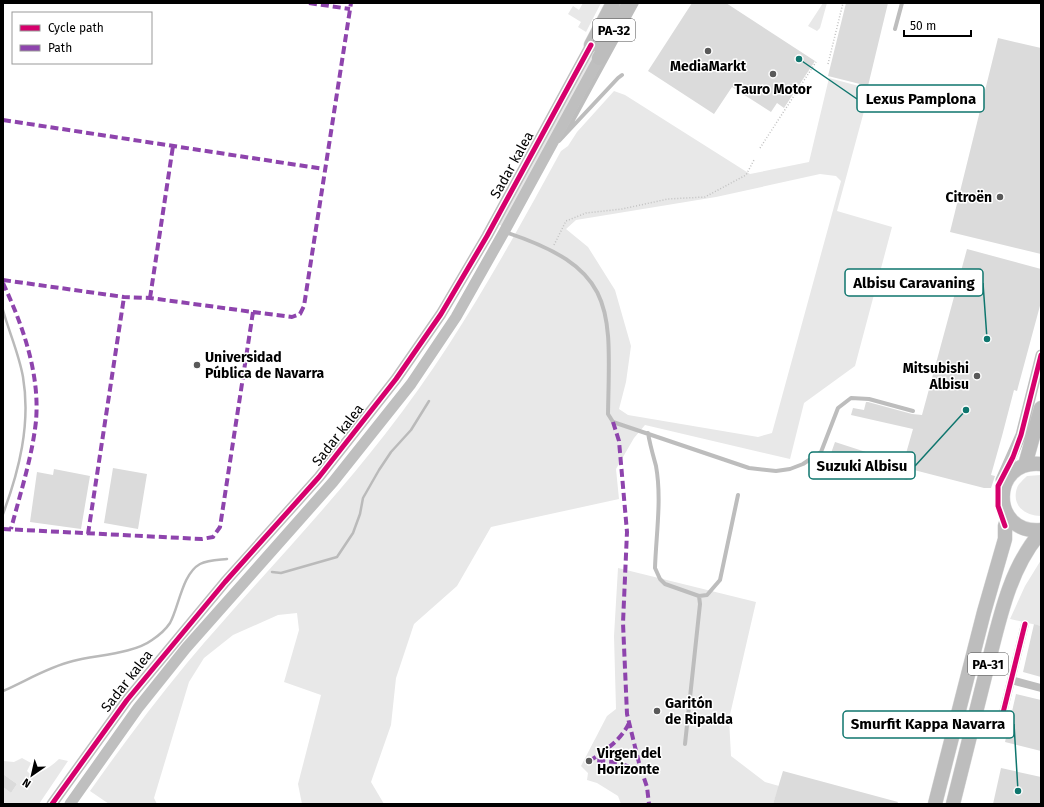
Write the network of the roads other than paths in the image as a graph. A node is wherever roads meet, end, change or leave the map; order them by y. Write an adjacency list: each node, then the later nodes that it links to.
1 (614, 3): 6 (highway, PA-32)
2 (629, 3): 7 (highway, PA-32 / PA-32)
3 (637, 3): 9 (lane)
4 (902, 3): 5 (lane)
5 (895, 30)
6 (591, 45): 11 (street, Sadar kalea)
7 (599, 58): 10 (street, Sadar kalea)
8 (622, 75): 9 (lane)
9 (566, 133): 10 (lane)
10 (550, 150): 12 (street, Sadar kalea)
11 (492, 226): 12 (street); 29 (street, Sadar kalea)
12 (504, 232): 16 (lane); 28 (street, Sadar kalea)
13 (1041, 355): 20 (street)
14 (1041, 408): 18 (highway)
15 (913, 411): 16 (lane)
16 (648, 433): 22 (lane)
17 (1041, 464): 18 (highway)
18 (1025, 465): 20 (highway, PA-31)
19 (738, 495): 22 (lane)
20 (1007, 522): 21 (highway, PA-31); 30 (highway, PA-31)
21 (1041, 531): 31 (highway, PA-31)
22 (699, 596): 27 (lane)
23 (1025, 624): 24 (street)
24 (1011, 680): 25 (street); 26 (street)
25 (1041, 688)
26 (1000, 725)
27 (685, 744)
28 (73, 803)
29 (52, 804)
30 (935, 804)
31 (953, 804)

